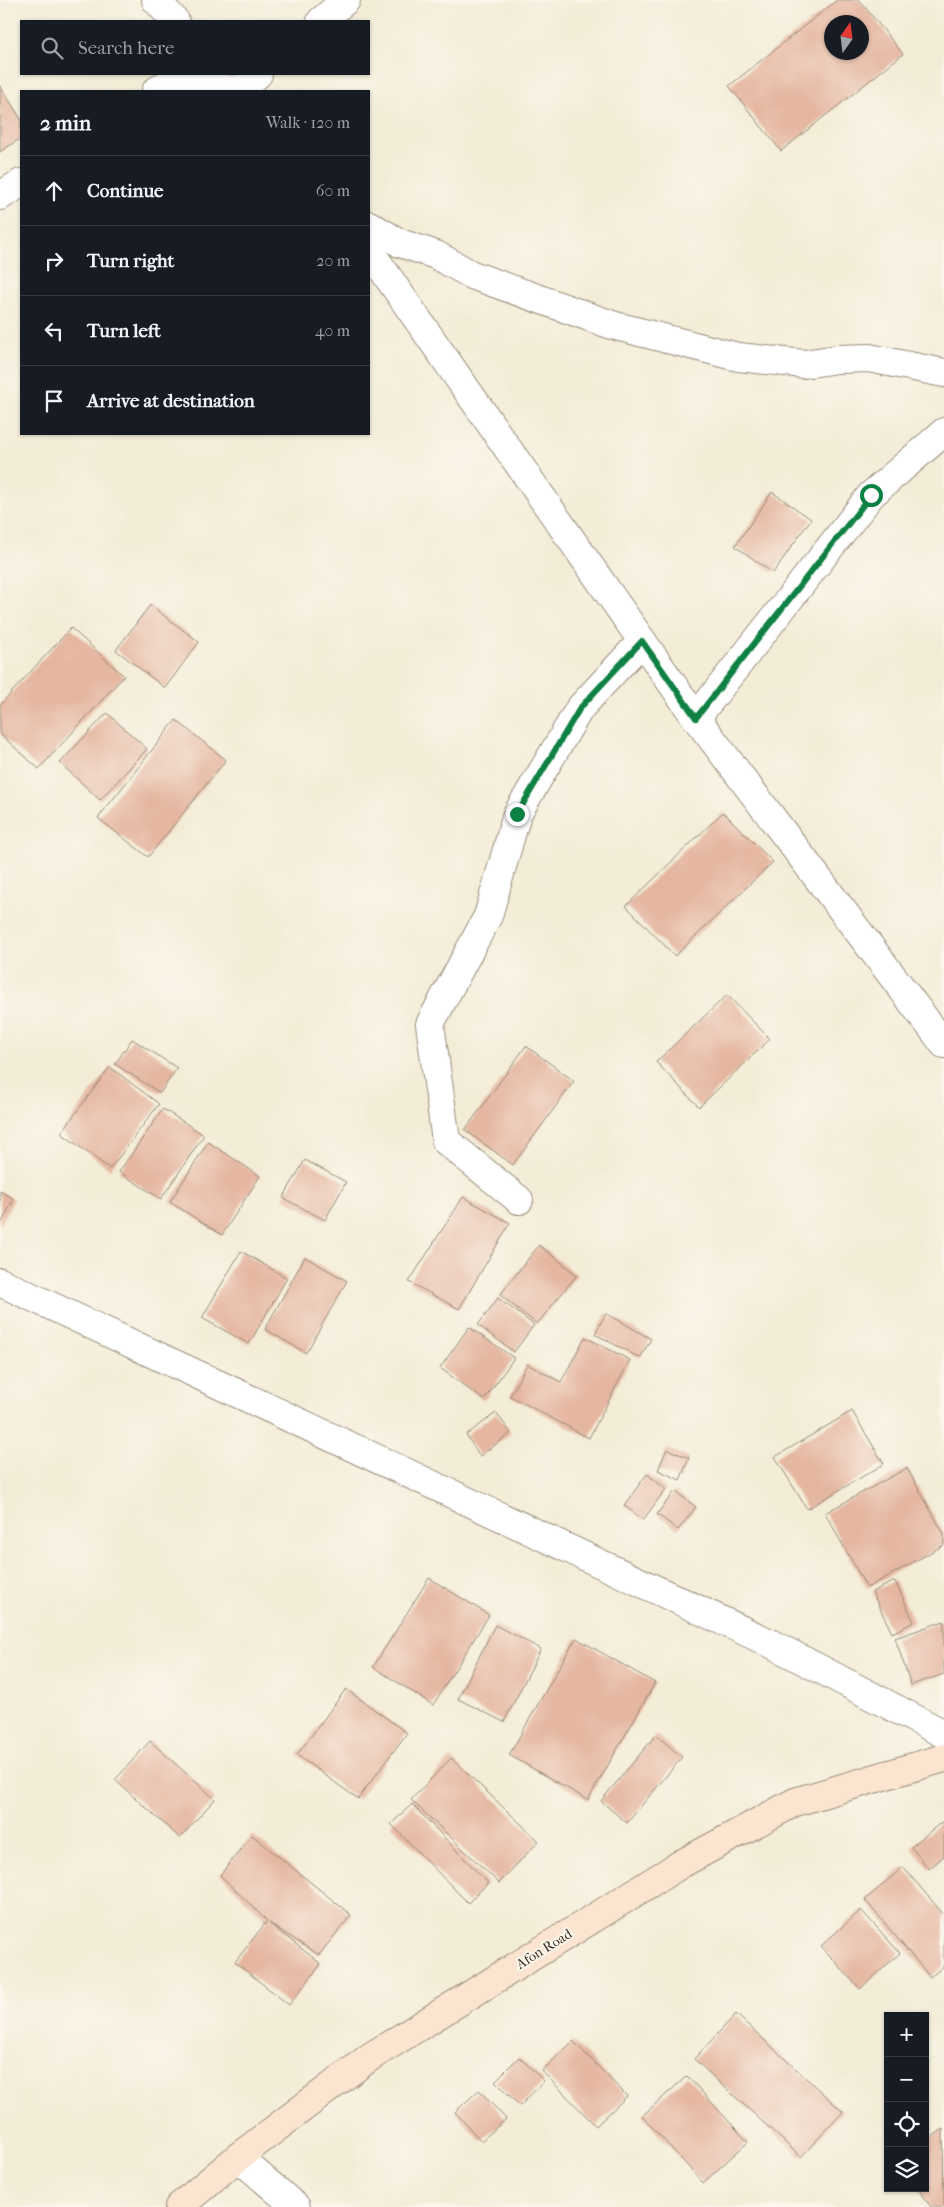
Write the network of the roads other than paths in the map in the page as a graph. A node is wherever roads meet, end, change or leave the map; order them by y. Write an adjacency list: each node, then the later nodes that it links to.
1 (156, 0): 3 (street)
2 (346, 0): 4 (street)
3 (174, 20)
4 (322, 20)
5 (240, 82): 6 (street)
6 (158, 90)
7 (20, 184): 8 (street)
8 (0, 196)
9 (370, 226): 11 (street)
10 (370, 251): 13 (street)
11 (944, 373)
12 (944, 432): 14 (street)
13 (642, 641): 14 (street); 16 (street)
14 (696, 718): 15 (street)
15 (944, 1044)
16 (519, 1200)
17 (0, 1282): 18 (street)
18 (944, 1734)
19 (944, 1758): 20 (main road, Afon Road)
20 (238, 2157): 21 (main road, Afon Road); 22 (street)
21 (179, 2207)
22 (296, 2207)

